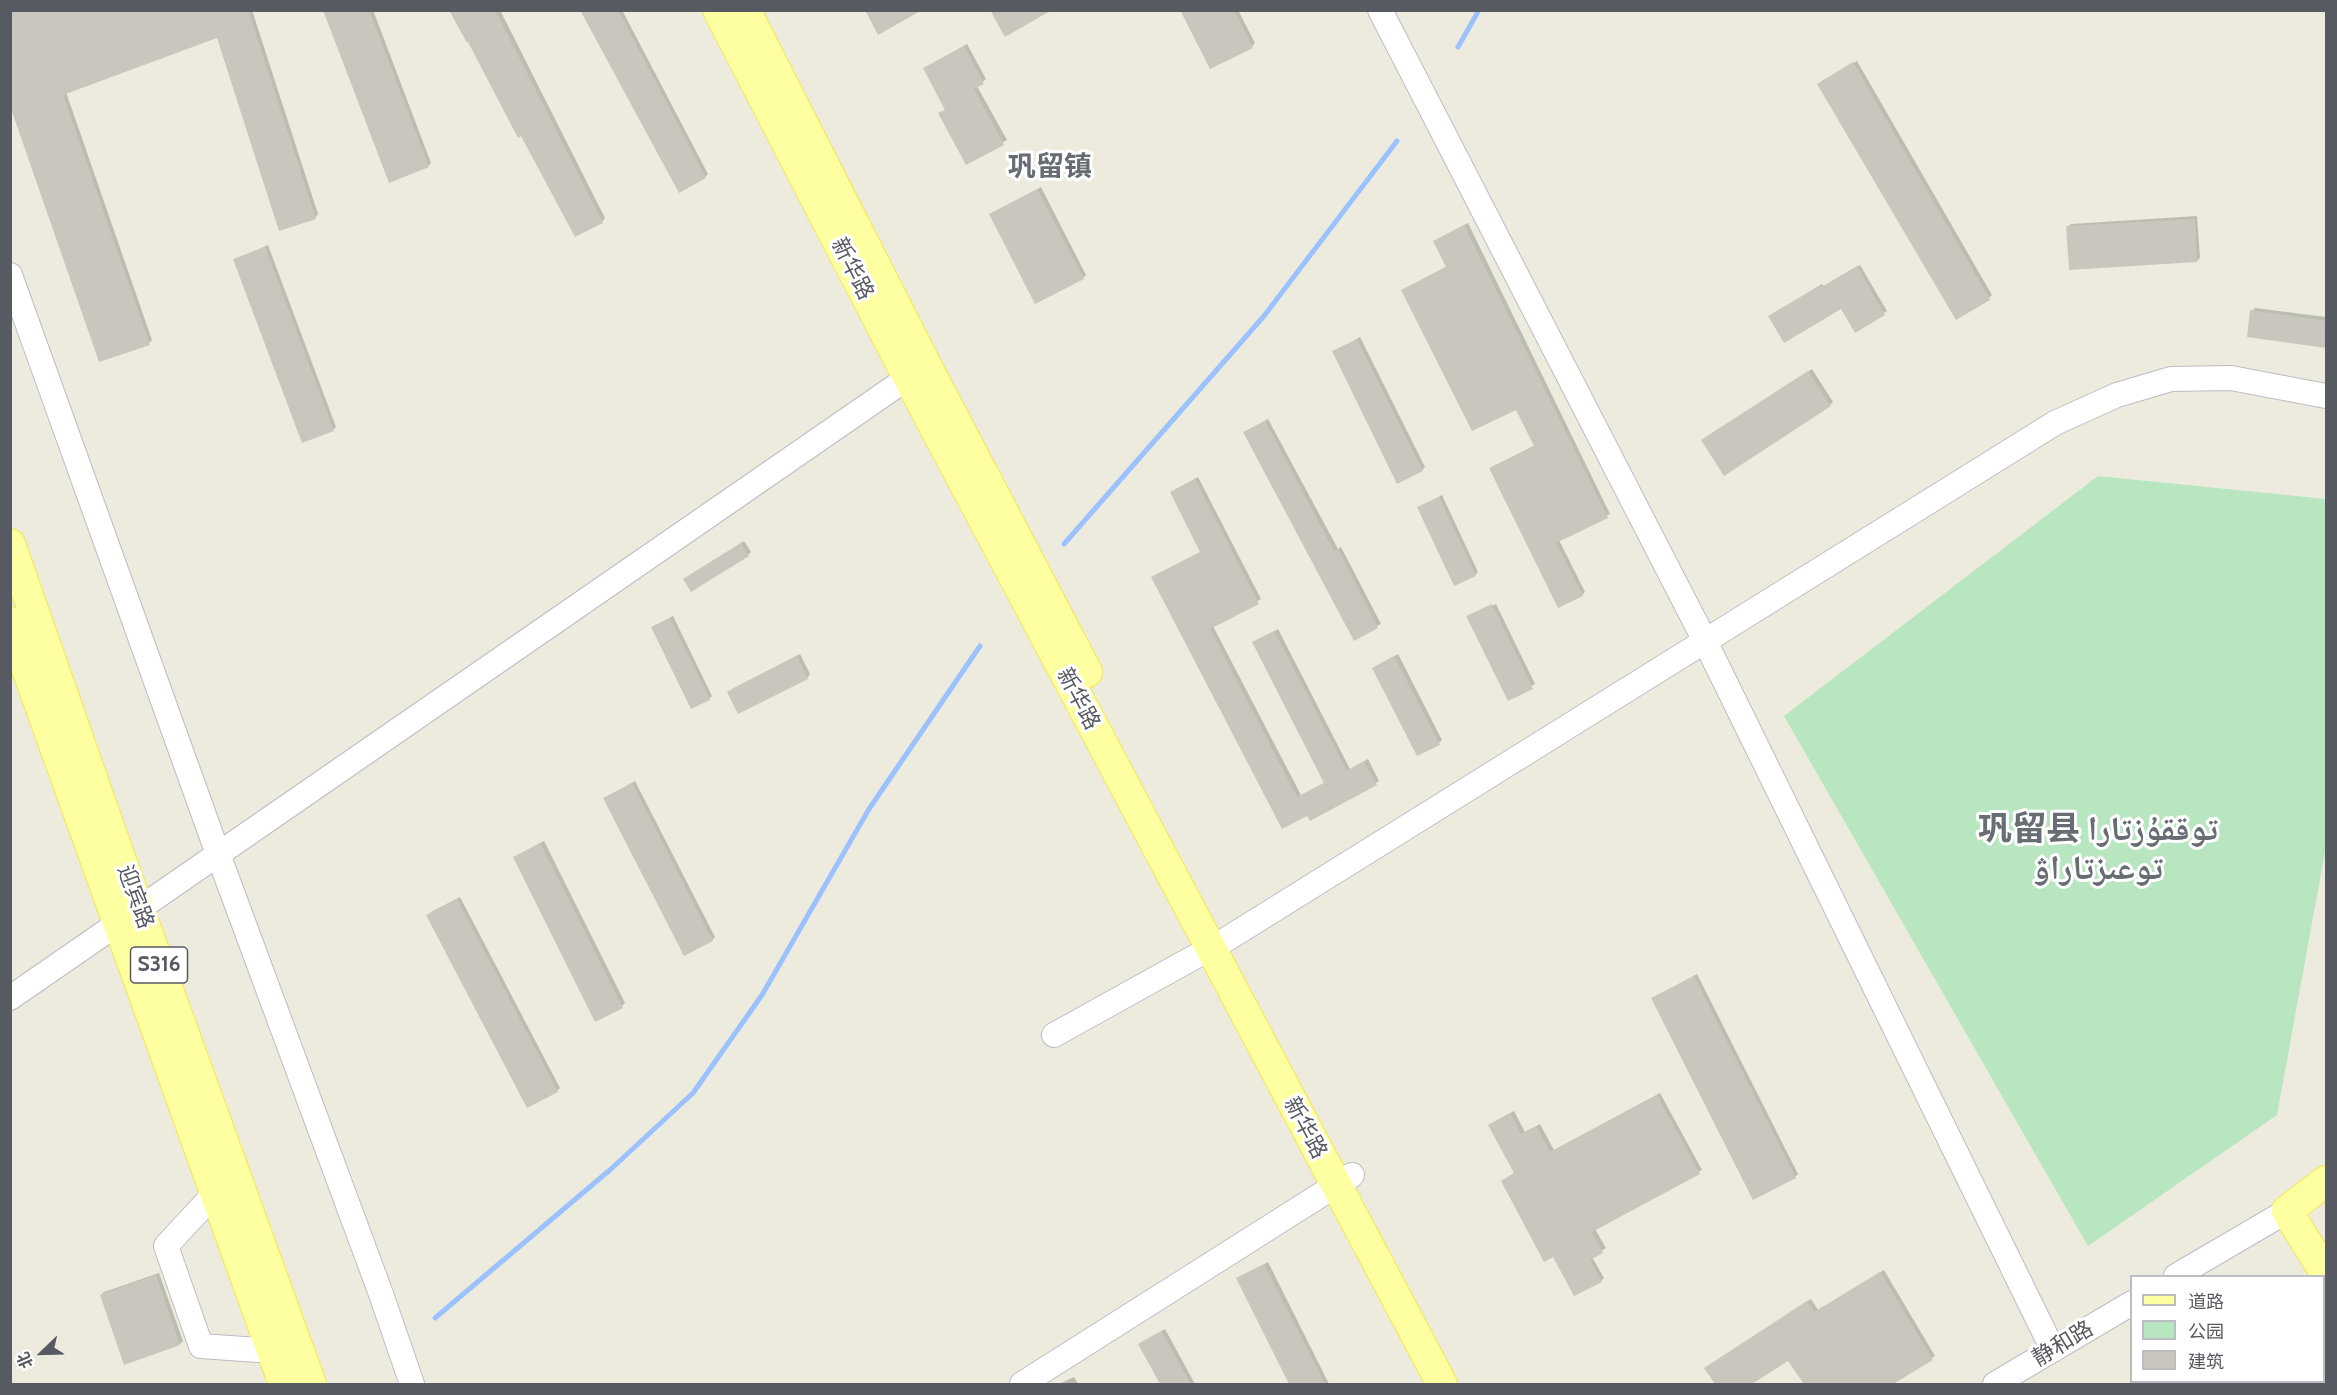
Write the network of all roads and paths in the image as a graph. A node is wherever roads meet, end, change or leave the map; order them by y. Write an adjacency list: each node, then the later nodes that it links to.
1 (718, 10): 5 (main road, 新华路)
2 (745, 10): 5 (main road, 新华路)
3 (1380, 10): 9 (street)
4 (10, 275): 10 (street)
5 (917, 371): 10 (street); 12 (main road, 新华路)
6 (2326, 396): 9 (street)
7 (10, 544): 11 (main road, 迎宾路 / S316)
8 (10, 622): 11 (main road, 迎宾路 / S316)
9 (1705, 641): 12 (street); 22 (street)
10 (218, 854): 11 (street); 26 (street)
11 (129, 915): 13 (street); 17 (main road, 迎宾路 / S316); 25 (main road, 迎宾路 / S316)
12 (1218, 944): 14 (street); 15 (main road, 新华路)
13 (10, 998)
14 (1054, 1035)
15 (1344, 1180): 27 (street); 28 (main road, 新华路); 29 (main road, 新华路)
16 (2326, 1181): 18 (main road)
17 (216, 1192): 23 (main road, 迎宾路 / S316); 23 (street)
18 (2287, 1211): 19 (main road); 20 (street)
19 (2326, 1274)
20 (2178, 1275)
21 (2130, 1304): 22 (street, 静和路)
22 (2053, 1350): 30 (street, 静和路)
23 (272, 1352): 24 (main road, 迎宾路 / S316)
24 (284, 1384)
25 (311, 1384)
26 (412, 1384)
27 (1022, 1384)
28 (1442, 1384)
29 (1466, 1384)
30 (1995, 1384)

